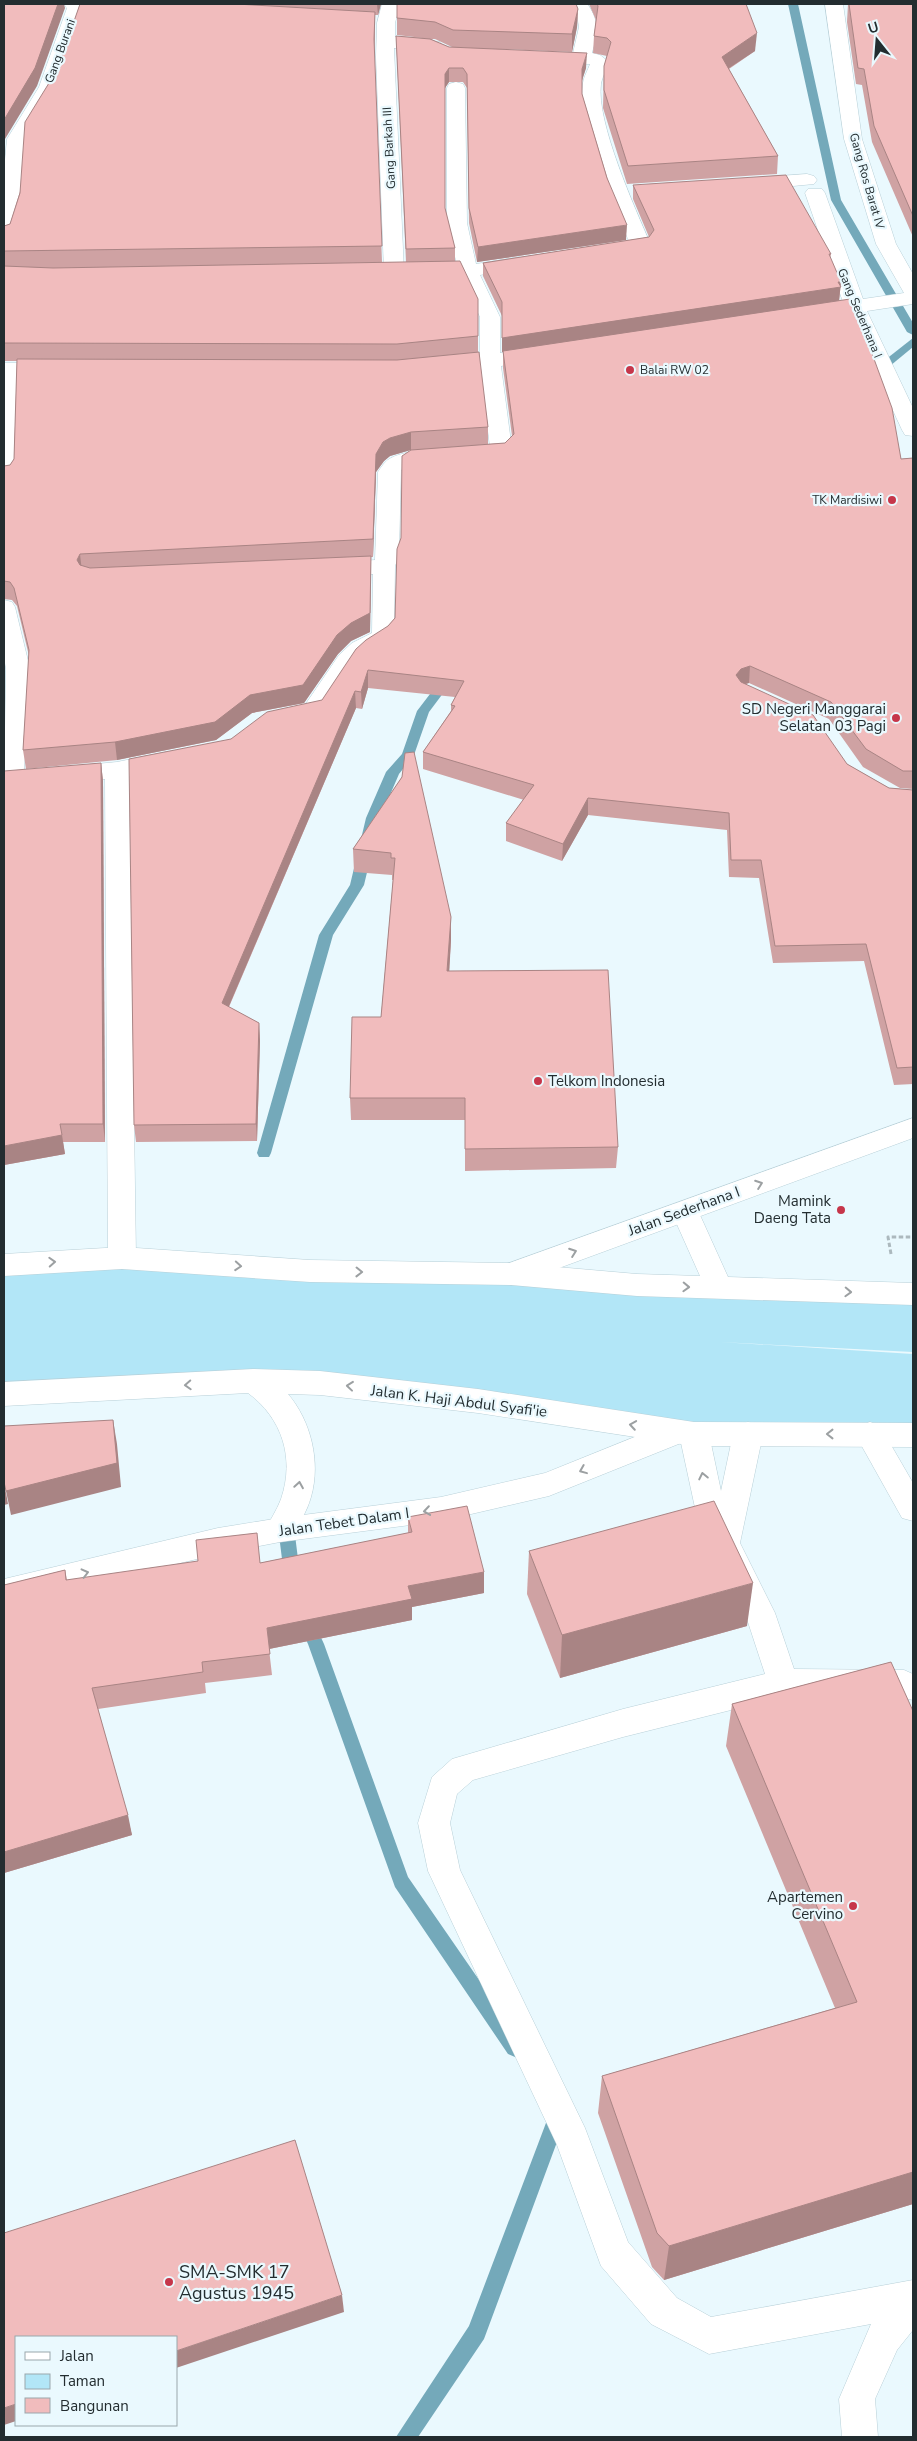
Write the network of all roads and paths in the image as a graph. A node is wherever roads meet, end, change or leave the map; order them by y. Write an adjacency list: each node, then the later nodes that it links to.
1 (73, 4): 2 (street)
2 (77, 4): 6 (street); 16 (street, Gang Burani)
3 (391, 4): 8 (street, Gang Barkah III)
4 (519, 4): 11 (street)
5 (834, 4): 22 (street, Gang Ros Barat IV)
6 (137, 8)
7 (366, 22): 8 (street)
8 (386, 32): 9 (street); 21 (street, Gang Barkah III)
9 (449, 54)
10 (534, 57): 11 (street)
11 (581, 59): 15 (street)
12 (456, 88): 19 (street)
13 (737, 185): 24 (street, Gang Sederhana I)
14 (638, 191): 15 (street)
15 (618, 192): 17 (street)
16 (4, 238)
17 (593, 252)
18 (535, 261): 19 (street)
19 (468, 271): 21 (street); 27 (street)
20 (374, 272): 21 (street)
21 (394, 272)
22 (913, 291)
23 (913, 298): 24 (street)
24 (864, 305): 25 (street); 31 (street, Gang Sederhana I)
25 (798, 315)
26 (560, 352): 27 (street)
27 (490, 361): 28 (street); 33 (street)
28 (425, 367)
29 (6, 369): 30 (street); 32 (street)
30 (78, 369)
31 (913, 430)
32 (4, 477)
33 (384, 566): 34 (street); 36 (street)
34 (315, 570)
35 (4, 607): 39 (street)
36 (269, 719)
37 (185, 756): 38 (street)
38 (117, 770): 39 (street); 44 (street)
39 (8, 780)
40 (913, 1128): 41 (street, Jalan Sederhana I, one-way to 40)
41 (685, 1211): 46 (street, Jalan Sederhana I, one-way to 41); 47 (street)
42 (888, 1237): 43 (path)
43 (913, 1238)
44 (122, 1258): 45 (street, one-way to 44); 46 (street, one-way to 46)
45 (4, 1264)
46 (511, 1274): 47 (street, one-way to 47)
47 (719, 1288): 48 (street, one-way to 48)
48 (913, 1294)
49 (253, 1381): 50 (street, Jalan K. Haji Abdul Syafi'ie, one-way to 50); 51 (street, Jalan K. Haji Abdul Syafi'ie, one-way to 49); 56 (street, one-way to 49)
50 (4, 1394)
51 (686, 1433): 52 (street, Jalan K. Haji Abdul Syafi'ie); 56 (street, Jalan Tebet Dalam I, one-way to 56); 57 (street, one-way to 51)
52 (748, 1434): 53 (street, Jalan K. Haji Abdul Syafi'ie, one-way to 52); 57 (street)
53 (870, 1434): 54 (street, Jalan K. Haji Abdul Syafi'ie); 55 (street)
54 (913, 1434)
55 (913, 1509)
56 (280, 1530): 58 (street, Jalan Tebet Dalam I, one-way to 56)
57 (725, 1543): 59 (street)
58 (4, 1592)
59 (784, 1683): 60 (street); 61 (street)
60 (913, 1687)
61 (913, 2300): 62 (street)
62 (860, 2437)

